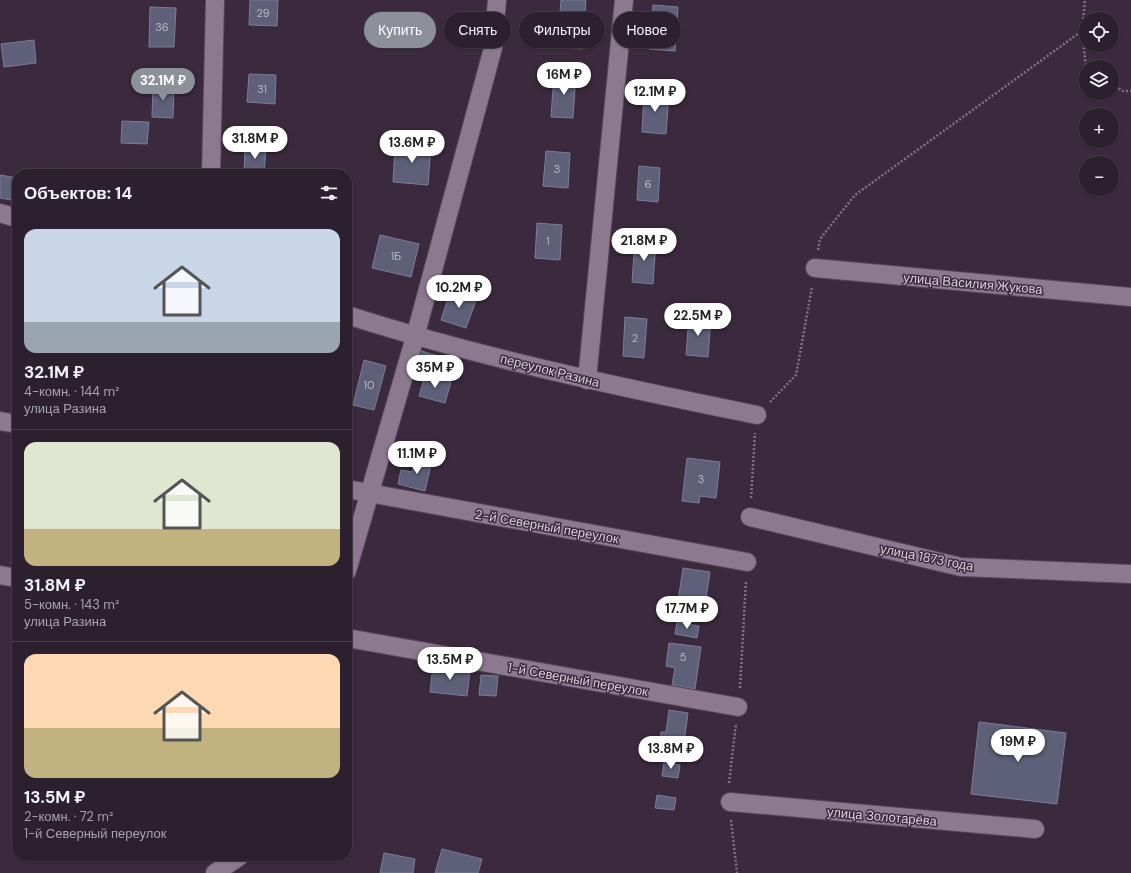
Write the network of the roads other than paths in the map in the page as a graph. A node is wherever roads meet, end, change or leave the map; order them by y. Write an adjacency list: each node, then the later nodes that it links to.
1 (215, 0): 4 (street)
2 (497, 0): 10 (street)
3 (624, 0): 11 (street)
4 (211, 169)
5 (0, 213): 6 (street)
6 (12, 217)
7 (815, 268): 8 (street, улица Василия Жукова)
8 (1131, 297)
9 (352, 317): 10 (street, переулок Разина)
10 (415, 337): 11 (street, переулок Разина); 16 (street)
11 (587, 380): 12 (street, переулок Разина)
12 (757, 415)
13 (0, 421): 14 (street)
14 (12, 423)
15 (352, 490): 16 (street, 2-й Северный переулок)
16 (369, 493): 18 (street); 19 (street, 2-й Северный переулок)
17 (750, 517): 20 (street, улица 1873 года)
18 (352, 553)
19 (747, 562)
20 (1131, 574)
21 (0, 575): 22 (street)
22 (12, 577)
23 (352, 639): 24 (street, 1-й Северный переулок)
24 (738, 707)
25 (730, 802): 26 (street, улица Золотарёва)
26 (1035, 829)
27 (233, 861): 28 (street)
28 (215, 873)

